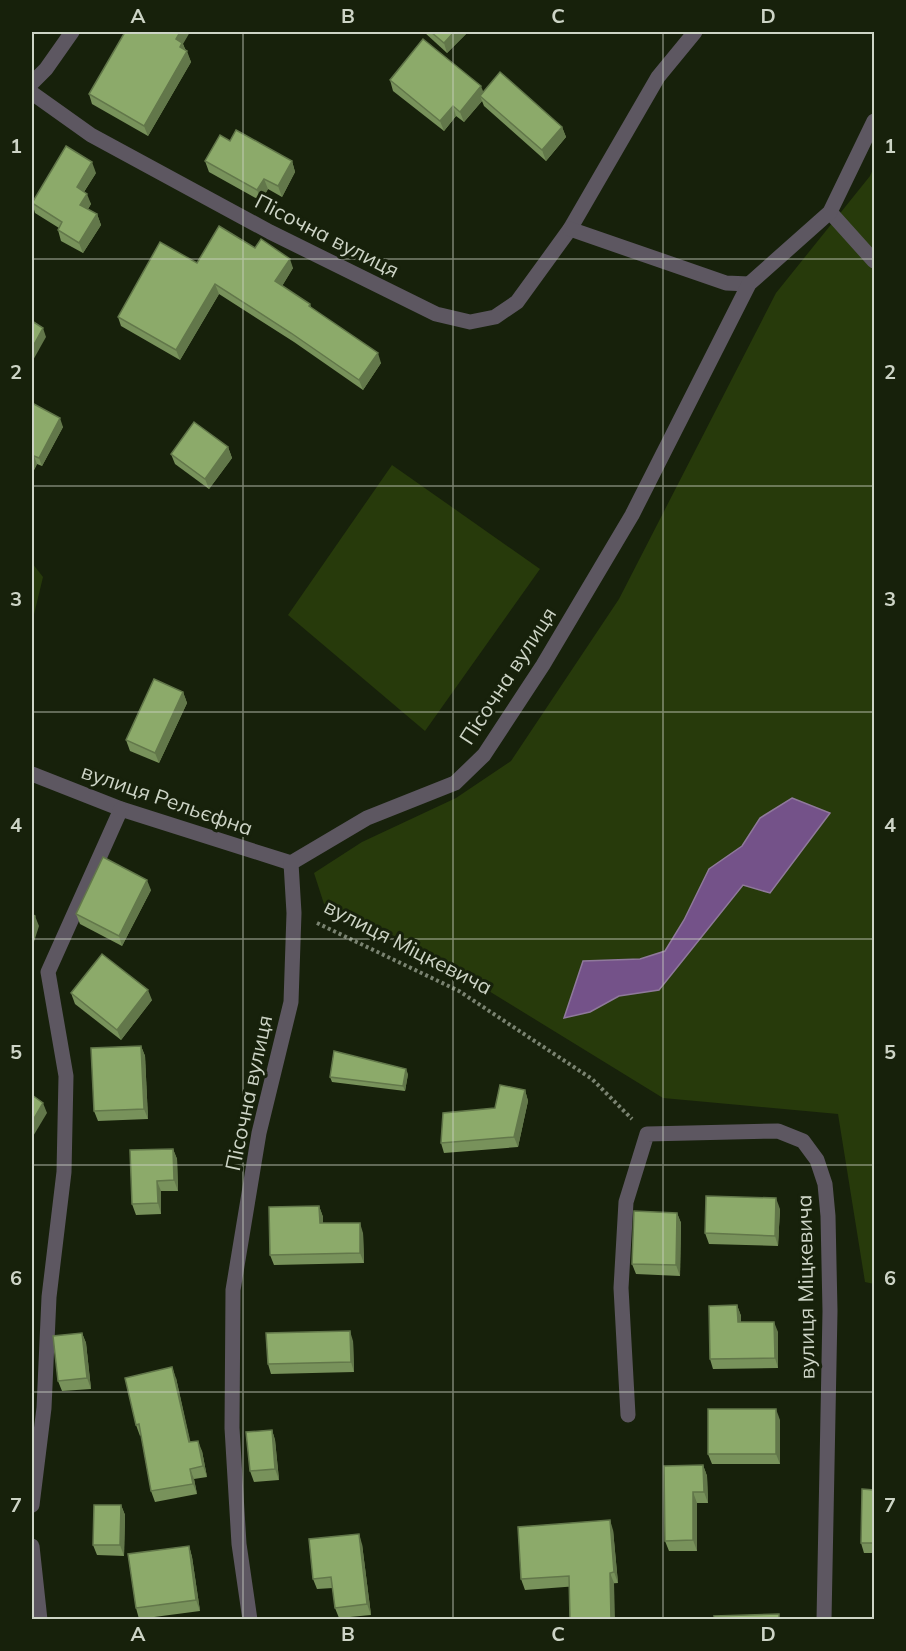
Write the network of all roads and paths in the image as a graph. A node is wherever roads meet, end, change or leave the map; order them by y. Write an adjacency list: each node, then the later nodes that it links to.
1 (72, 32): 3 (street)
2 (695, 32): 7 (street, Пісочна вулиця)
3 (32, 83)
4 (32, 93): 7 (street, Пісочна вулиця)
5 (874, 121): 6 (street, Пісочна вулиця)
6 (830, 212): 8 (street); 9 (street, Пісочна вулиця)
7 (570, 229): 9 (street)
8 (874, 261)
9 (749, 284): 12 (street, Пісочна вулиця)
10 (32, 774): 11 (street, вулиця Рельєфна)
11 (121, 809): 12 (street, вулиця Рельєфна); 16 (street)
12 (291, 863): 13 (street, Пісочна вулиця)
13 (294, 912): 14 (path, вулиця Міцкевича); 19 (street, Пісочна вулиця)
14 (647, 1134): 15 (street); 20 (street, вулиця Міцкевича)
15 (628, 1415)
16 (32, 1505)
17 (32, 1546): 18 (street)
18 (40, 1620)
19 (250, 1620)
20 (824, 1620)

